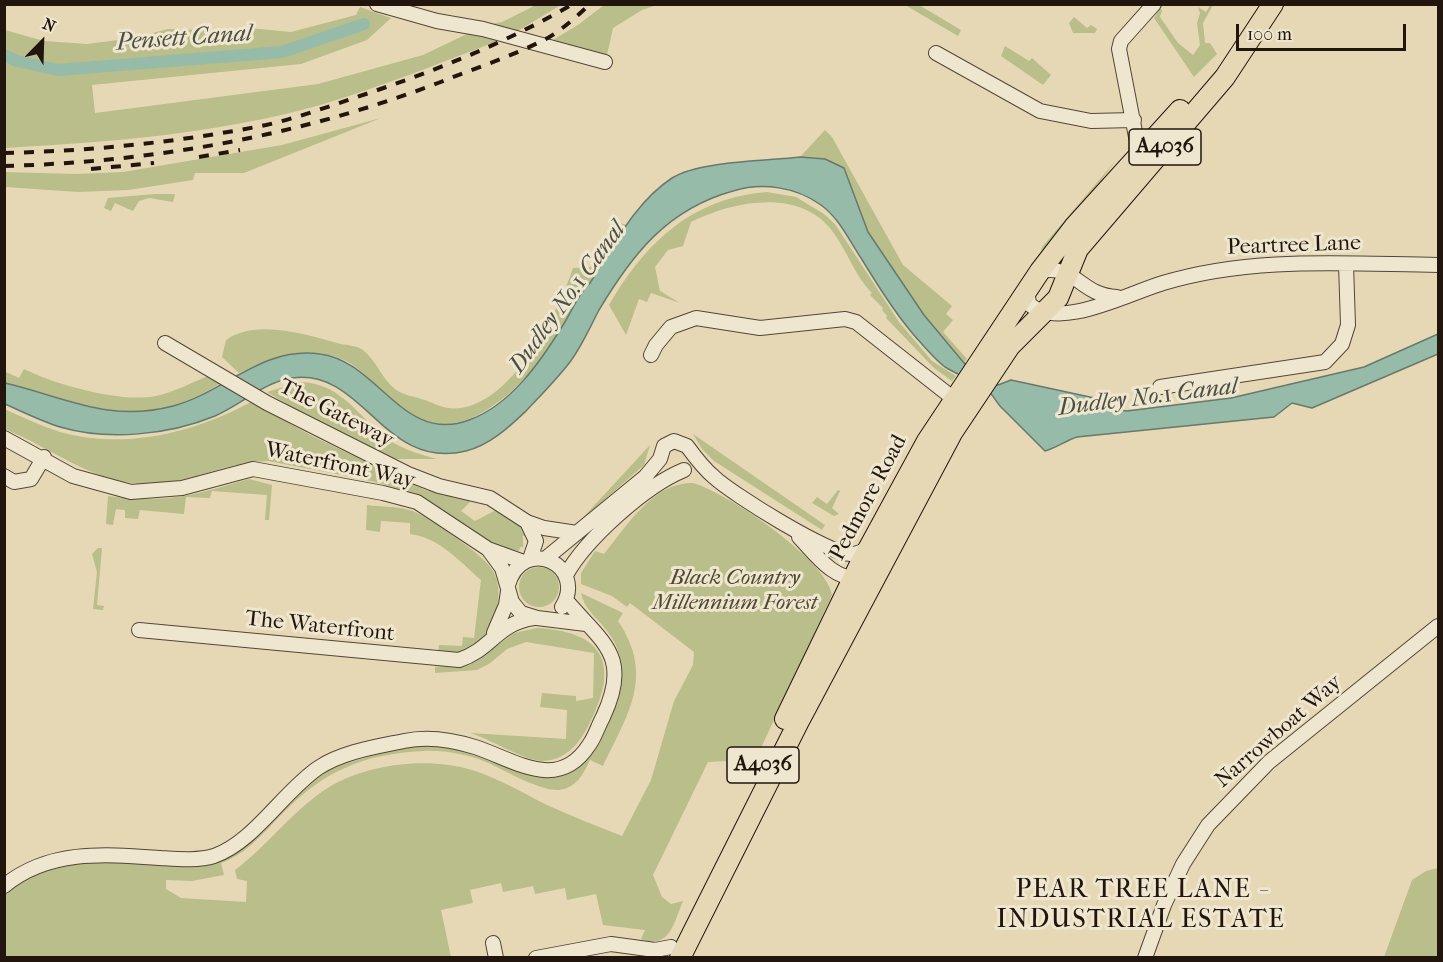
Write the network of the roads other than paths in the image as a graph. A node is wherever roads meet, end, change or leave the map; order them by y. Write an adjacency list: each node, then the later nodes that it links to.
1 (377, 4): 5 (street)
2 (1154, 4): 6 (street)
3 (1273, 4): 7 (highway, A4036)
4 (936, 53): 6 (street)
5 (605, 63)
6 (1134, 120): 7 (street)
7 (1155, 144): 10 (highway, A4036); 11 (highway, A4036)
8 (1346, 264): 9 (street, Peartree Lane); 13 (street, Peartree Lane); 18 (street)
9 (1438, 265)
10 (1040, 271): 11 (street); 12 (highway, A4036)
11 (1069, 274): 13 (street, Peartree Lane); 14 (highway, A4036)
12 (1028, 288): 14 (street); 17 (highway, A4036)
13 (1119, 297): 14 (street, Peartree Lane)
14 (1046, 312): 17 (highway, A4036)
15 (165, 343): 27 (street, The Gateway)
16 (651, 355): 19 (street)
17 (983, 370): 19 (highway, A4036)
18 (1160, 387)
19 (964, 394): 30 (highway, Pedmore Road / A4036); 36 (highway, Pedmore Road / A4036)
20 (4, 438): 22 (street, Waterfront Way)
21 (691, 454): 23 (street); 24 (street); 26 (street)
22 (44, 458): 25 (street); 31 (street, Waterfront Way)
23 (660, 459): 24 (street); 29 (street)
24 (680, 471): 26 (street); 35 (street)
25 (4, 476)
26 (715, 479): 28 (street)
27 (527, 522): 29 (street, The Gateway); 34 (street)
28 (791, 529): 32 (street); 36 (street)
29 (576, 533): 33 (street)
30 (868, 548): 32 (street); 36 (highway, Pedmore Road / A4036)
31 (488, 549): 34 (street, Waterfront Way); 37 (street, Waterfront Way)
32 (838, 553): 36 (street)
33 (545, 559): 34 (street, Waterfront Way); 35 (street)
34 (527, 560): 37 (street)
35 (566, 575): 38 (street)
36 (860, 580): 47 (highway, Pedmore Road / A4036)
37 (508, 588): 39 (street, Waterfront Way); 43 (street, The Waterfront)
38 (566, 600): 39 (street); 40 (street)
39 (540, 618): 40 (street, Waterfront Way); 43 (street, The Waterfront)
40 (586, 624): 44 (street)
41 (1438, 626): 50 (street, Narrowboat Way)
42 (139, 630): 43 (street, The Waterfront)
43 (490, 640)
44 (4, 886)
45 (493, 943): 48 (street)
46 (641, 952): 47 (street); 49 (street)
47 (672, 954)
48 (496, 957)
49 (536, 957)
50 (1145, 957)

